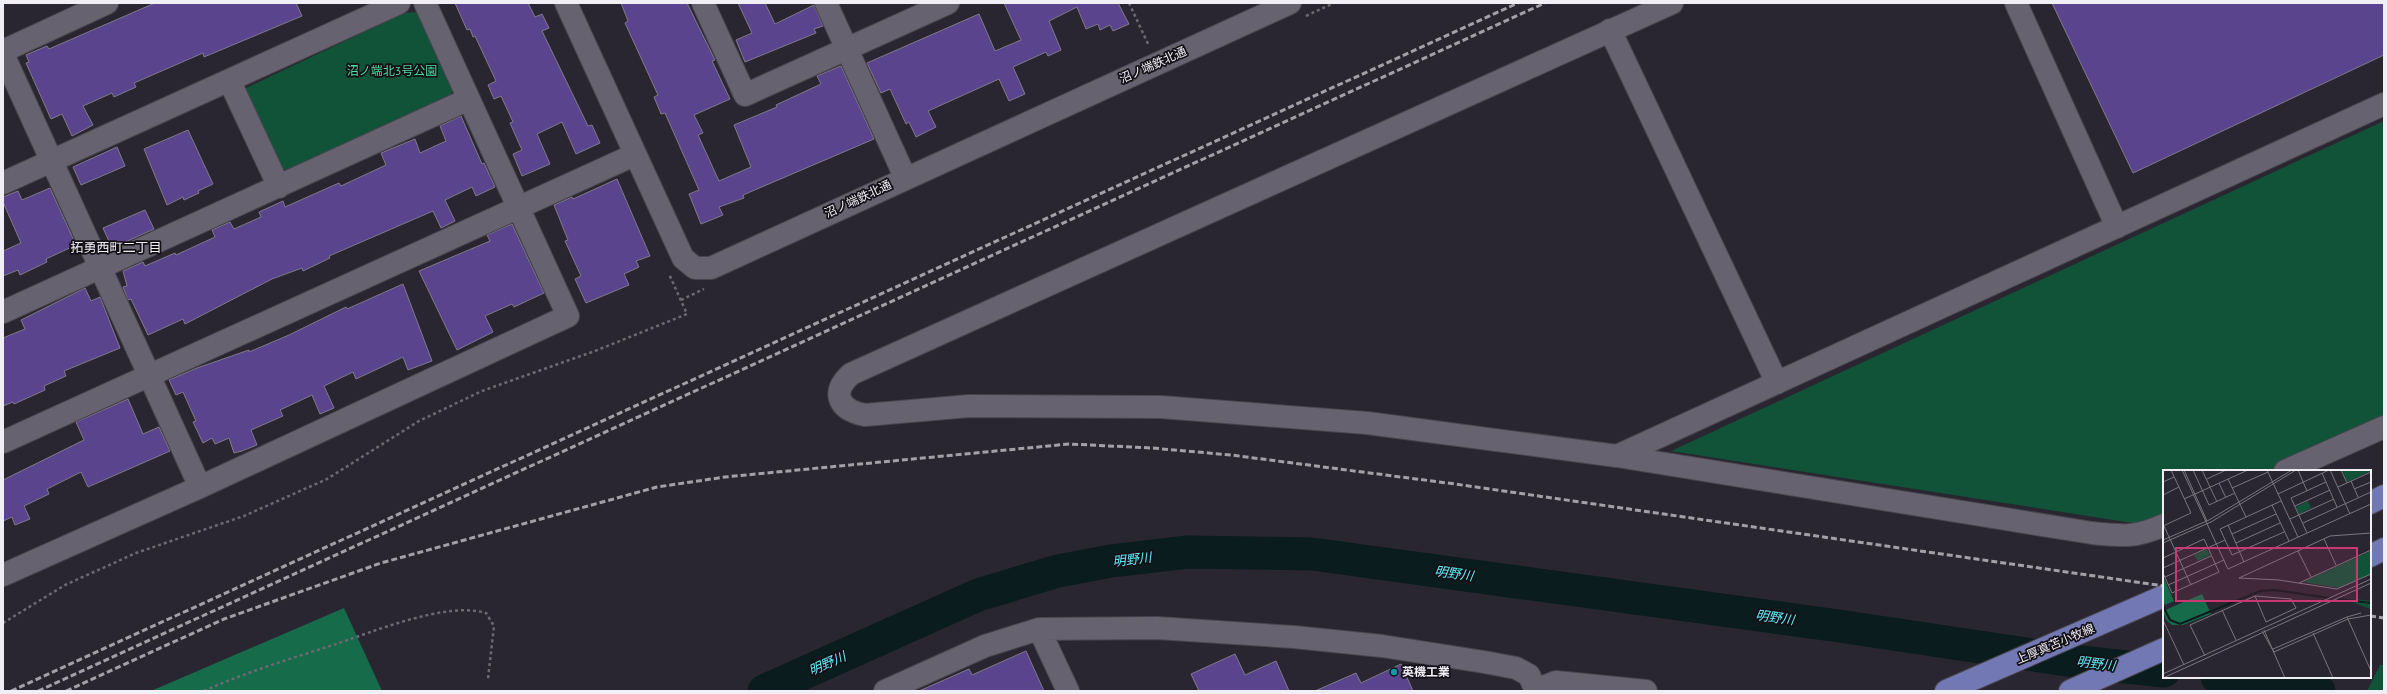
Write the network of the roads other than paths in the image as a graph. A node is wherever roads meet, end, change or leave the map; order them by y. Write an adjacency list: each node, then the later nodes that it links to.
1 (107, 3): 13 (street)
2 (399, 3): 15 (street)
3 (425, 3): 16 (street)
4 (566, 3): 18 (street, 沼ノ端鉄北通)
5 (703, 3): 12 (street)
6 (826, 3): 12 (street)
7 (948, 3): 12 (street)
8 (1290, 3): 20 (street, 沼ノ端鉄北通)
9 (1672, 3): 11 (street)
10 (2016, 3): 24 (street)
11 (1610, 30): 28 (street); 31 (street)
12 (846, 49): 20 (street)
13 (3, 51)
14 (3, 54): 19 (street)
15 (230, 82): 19 (street); 22 (street)
16 (469, 98): 22 (street); 23 (street)
17 (2384, 104): 24 (street)
18 (634, 155): 20 (street, 沼ノ端鉄北通); 23 (street)
19 (52, 161): 21 (street); 25 (street)
20 (905, 177)
21 (3, 183)
22 (279, 187): 25 (street)
23 (518, 209): 27 (street); 33 (street)
24 (2117, 227): 28 (street)
25 (101, 268): 26 (street); 27 (street)
26 (3, 312)
27 (150, 376): 30 (street); 33 (street)
28 (1777, 383): 31 (street)
29 (2384, 427): 32 (street)
30 (3, 442)
31 (1617, 456): 36 (street)
32 (2287, 470)
33 (200, 487): 39 (street)
34 (2384, 496): 35 (main road)
35 (2371, 502)
36 (2163, 525)
37 (2384, 549): 38 (main road)
38 (2371, 556)
39 (3, 575)
40 (2163, 596): 47 (main road, 上厚真苫小牧線)
41 (1039, 629): 43 (street); 44 (street); 45 (street)
42 (2163, 649): 48 (main road)
43 (1536, 690): 46 (street)
44 (885, 691)
45 (1068, 691)
46 (1646, 691)
47 (1946, 691)
48 (2070, 691)

